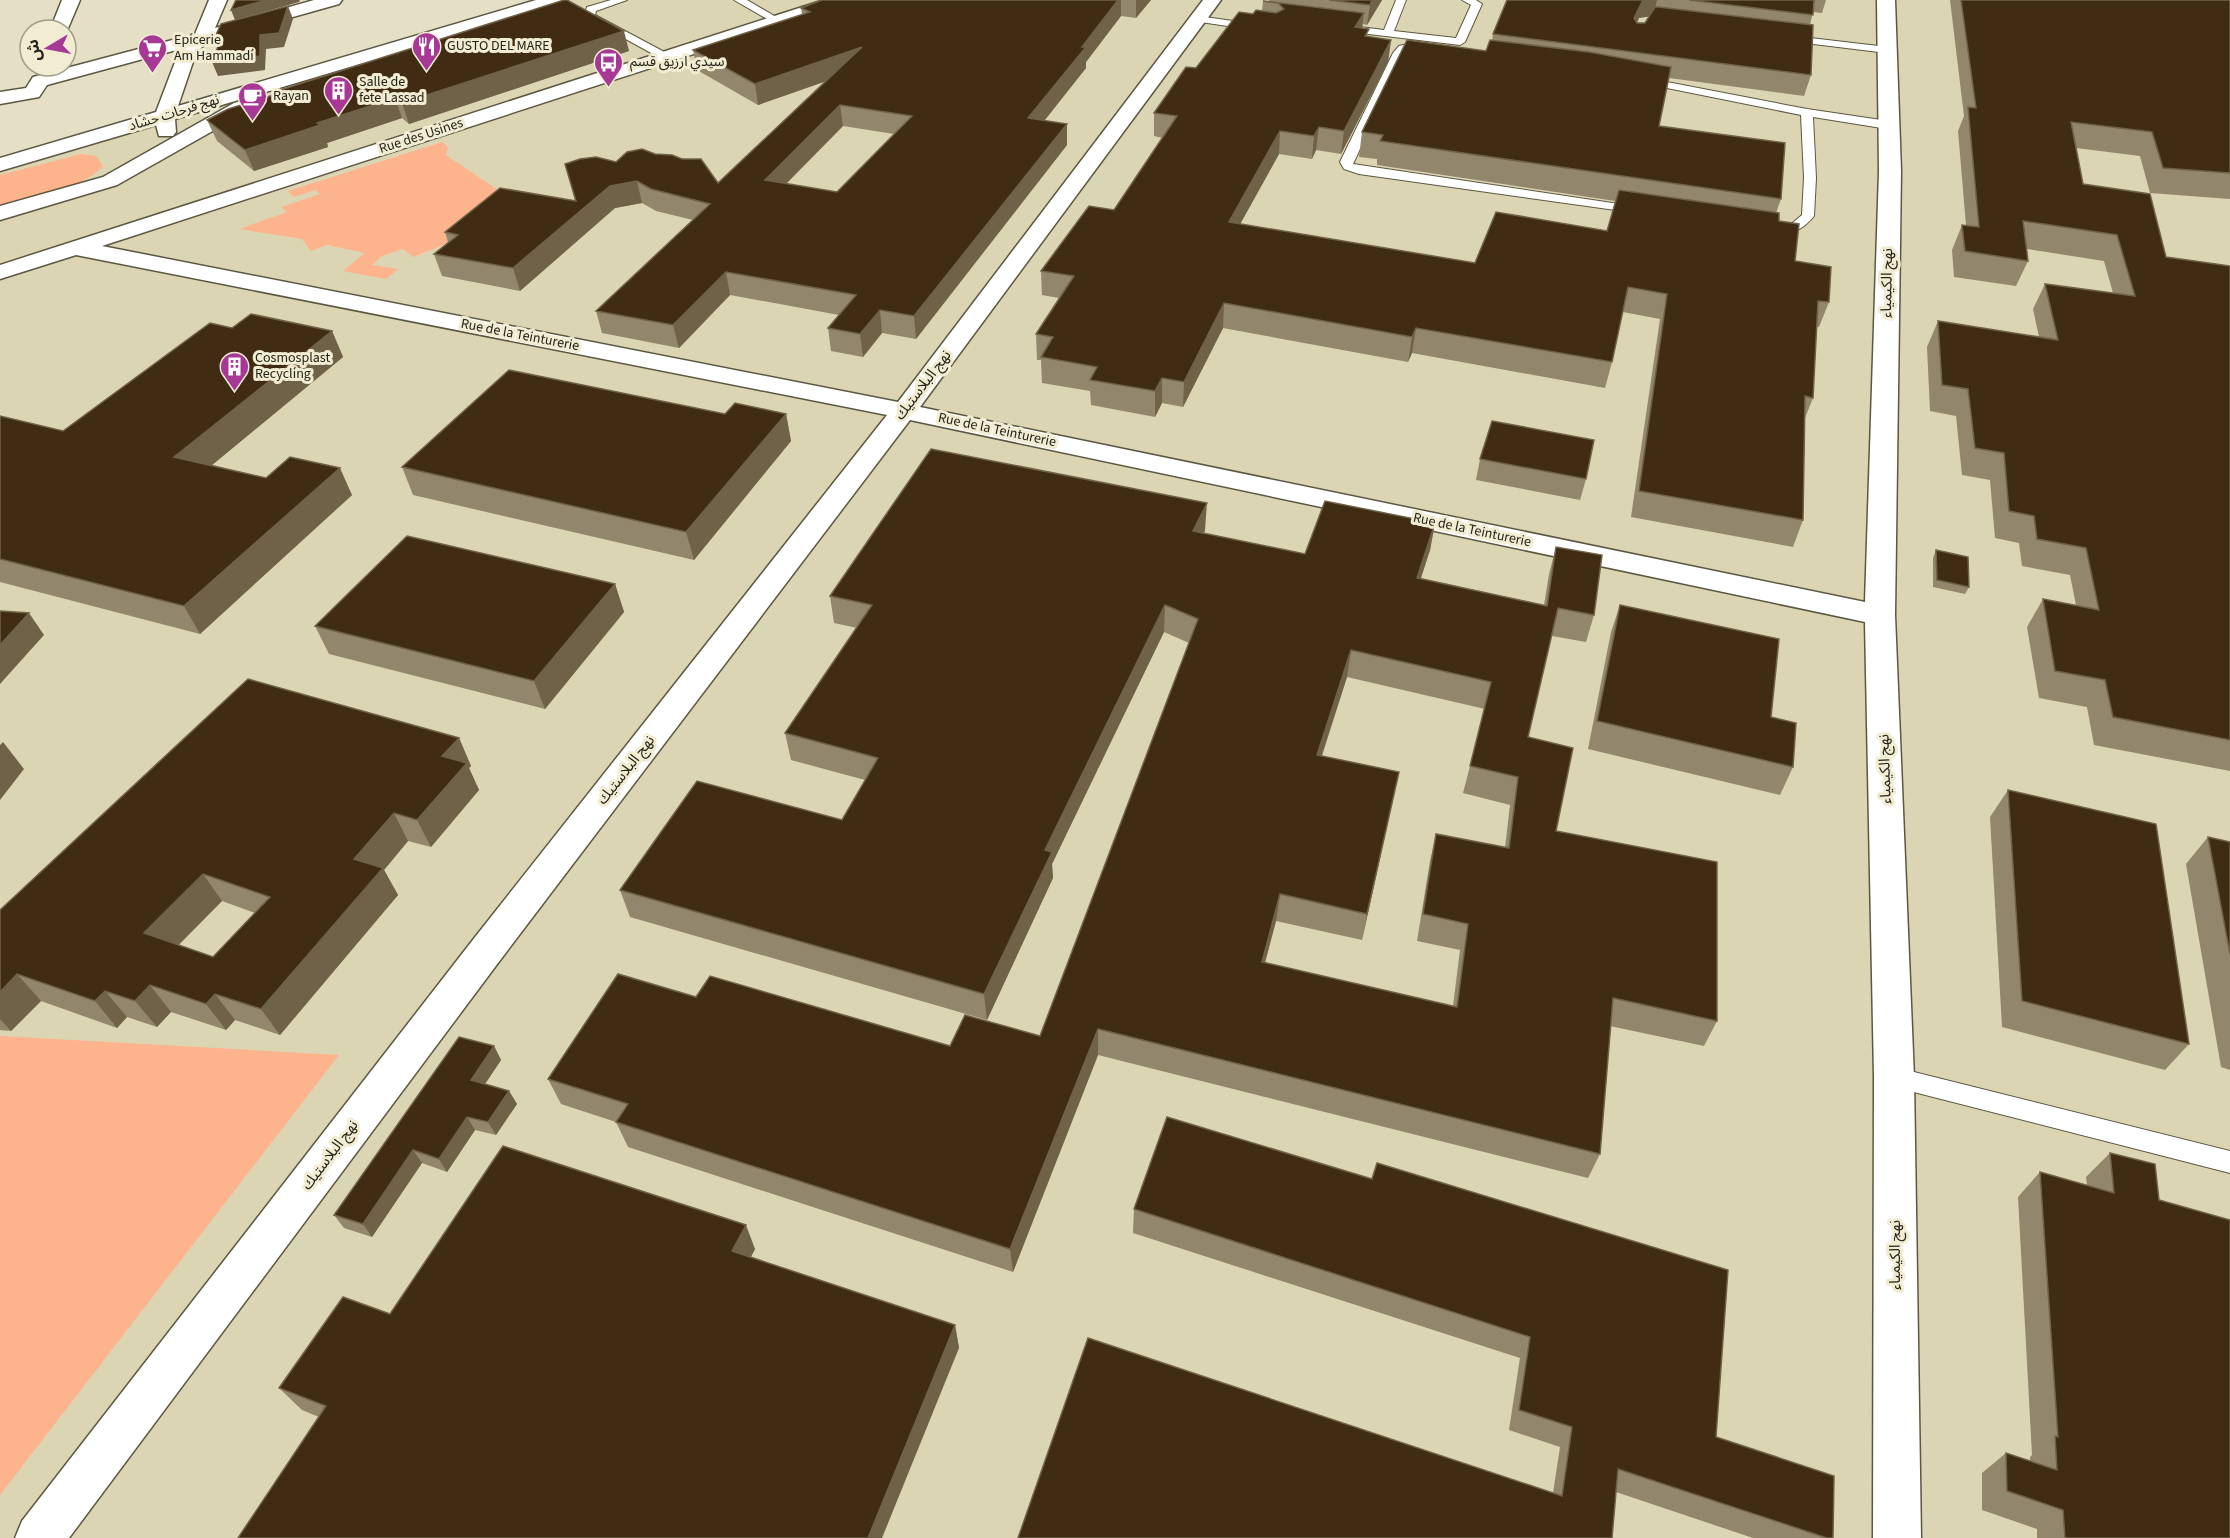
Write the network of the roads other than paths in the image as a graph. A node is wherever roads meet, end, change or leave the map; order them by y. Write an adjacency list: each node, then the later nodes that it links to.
1 (71, 0): 12 (street)
2 (218, 0): 17 (street)
3 (333, 0): 17 (street)
4 (555, 0): 27 (street, نهج فرحات حشاد)
5 (622, 0): 25 (lane)
6 (740, 0): 13 (lane)
7 (842, 0): 13 (street, Rue des Usines)
8 (1401, 0): 16 (lane)
9 (1467, 0): 18 (lane)
10 (1886, 0): 23 (street, نهج الكيمياء)
11 (1205, 9): 15 (lane); 44 (street, نهج البلاستيك)
12 (64, 18)
13 (778, 21): 25 (street, Rue des Usines)
14 (1330, 26): 16 (lane)
15 (1267, 29)
16 (1388, 33): 18 (lane)
17 (203, 36): 26 (street); 32 (street)
18 (1410, 36): 22 (lane)
19 (1770, 36): 23 (lane)
20 (1336, 38): 21 (lane)
21 (1370, 43)
22 (1403, 48): 24 (lane); 39 (lane)
23 (1887, 50): 33 (street, نهج الكيمياء)
24 (1437, 53)
25 (666, 57): 42 (street, Rue des Usines)
26 (78, 66)
27 (317, 71): 32 (street, نهج فرحات حشاد); 36 (street)
28 (40, 78): 30 (street)
29 (1630, 78): 31 (lane)
30 (9, 97)
31 (1807, 113): 33 (lane); 41 (lane)
32 (165, 116): 34 (street, نهج فرحات حشاد); 35 (street); 36 (street)
33 (1888, 125): 45 (street, نهج الكيمياء)
34 (45, 152): 35 (street); 37 (street, نهج فرحات حشاد)
35 (113, 157): 38 (street)
36 (143, 164): 38 (street)
37 (0, 165)
38 (74, 192): 40 (street)
39 (1650, 212)
40 (0, 213)
41 (1766, 230)
42 (76, 248): 43 (street, Rue des Usines); 44 (street, Rue de la Teinturerie)
43 (0, 272)
44 (904, 411): 45 (street, Rue de la Teinturerie); 48 (street, نهج البلاستيك)
45 (1880, 615): 46 (street, نهج الكيمياء)
46 (1894, 1077): 47 (lane); 49 (street, نهج الكيمياء)
47 (2230, 1162)
48 (39, 1538)
49 (1897, 1538)

